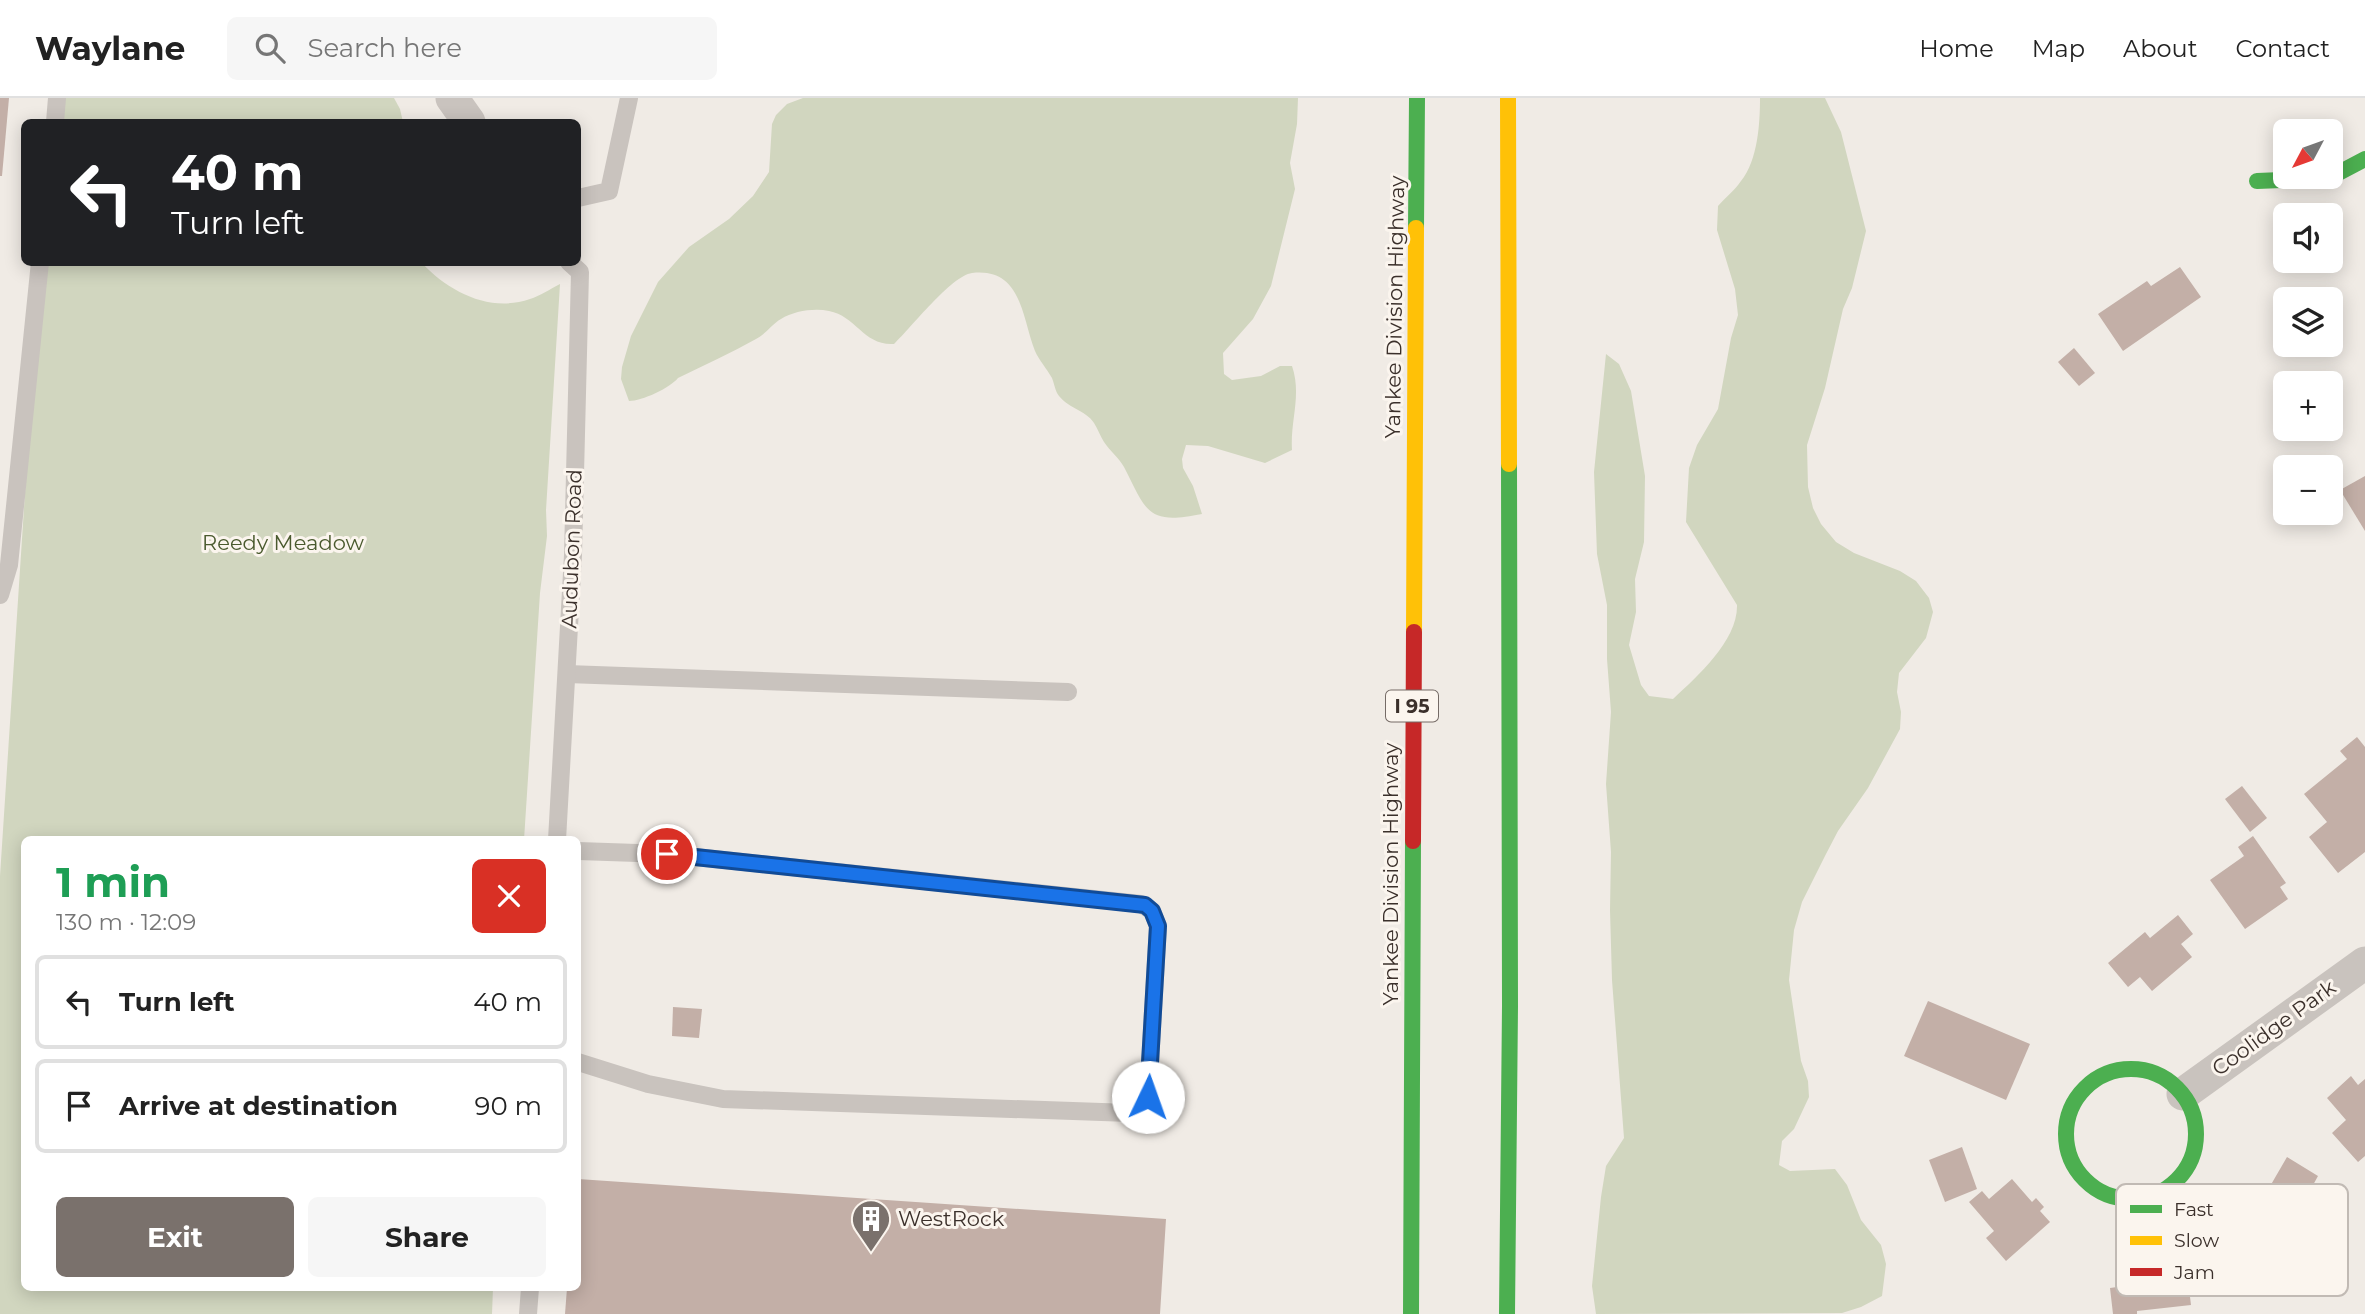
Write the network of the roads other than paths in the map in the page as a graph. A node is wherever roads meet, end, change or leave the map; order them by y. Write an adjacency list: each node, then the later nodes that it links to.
1 (57, 98): 6 (lane)
2 (452, 98): 7 (street)
3 (629, 98): 10 (lane)
4 (1417, 98): 25 (main road, Yankee Division Highway / I 95)
5 (1508, 98): 26 (main road)
6 (54, 119)
7 (467, 119)
8 (2365, 159): 9 (main road)
9 (2257, 181)
10 (581, 197)
11 (40, 266): 13 (lane)
12 (574, 266): 14 (lane, Audubon Road)
13 (0, 595)
14 (567, 674): 15 (lane); 16 (lane, Audubon Road)
15 (1069, 692)
16 (557, 836)
17 (581, 851): 19 (lane)
18 (2365, 963): 20 (street, Coolidge Park)
19 (581, 1063)
20 (2183, 1094): 21 (main road); 22 (main road)
21 (2172, 1184)
22 (2116, 1196)
23 (530, 1291): 24 (lane)
24 (528, 1314)
25 (1411, 1314)
26 (1507, 1314)

